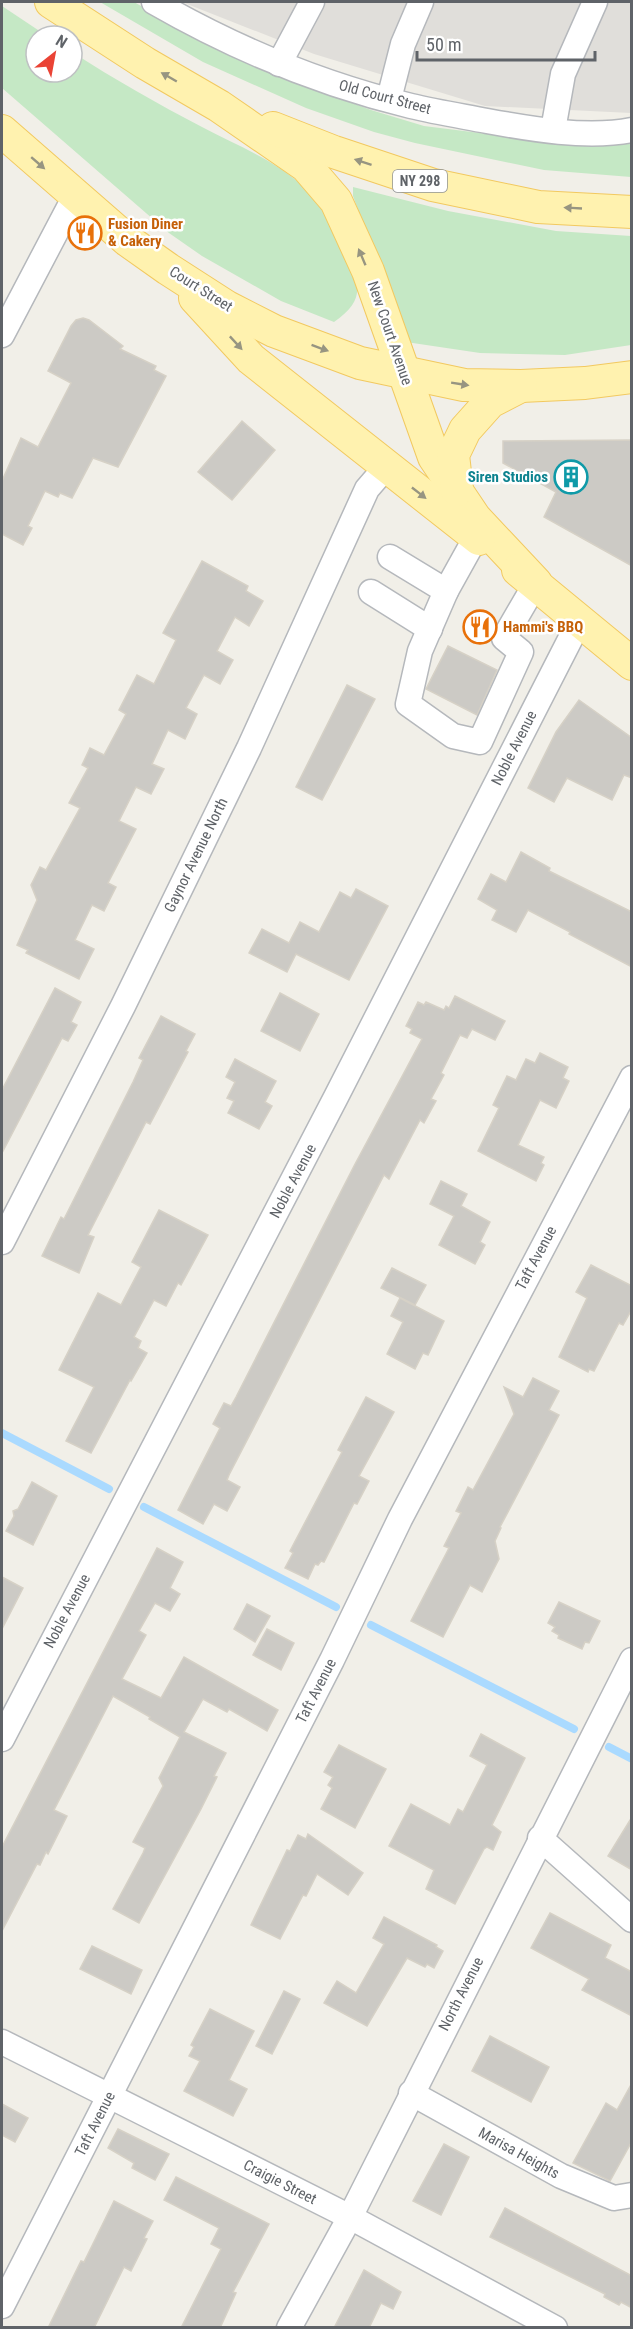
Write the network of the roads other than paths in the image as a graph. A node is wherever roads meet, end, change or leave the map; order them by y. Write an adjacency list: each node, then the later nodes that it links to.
1 (51, 2): 8 (main road, NY 298, one-way to 1)
2 (154, 2): 6 (street, Old Court Street)
3 (312, 2): 6 (street)
4 (421, 2): 7 (street)
5 (595, 2): 9 (street)
6 (279, 64): 7 (street, Old Court Street)
7 (389, 99): 9 (street, Old Court Street)
8 (219, 106): 13 (main road, NY 298, one-way to 8); 16 (main road, New Court Avenue, one-way to 8)
9 (553, 130): 10 (street, Old Court Street)
10 (632, 130)
11 (2, 131): 12 (main road, Court Street, one-way to 12)
12 (75, 196): 14 (main road, Court Street); 15 (street)
13 (632, 212)
14 (168, 269): 16 (main road, Court Street, one-way to 16); 19 (main road, New Court Avenue, one-way to 19)
15 (2, 335)
16 (403, 372): 18 (main road, Court Street, one-way to 18); 20 (main road, New Court Avenue)
17 (632, 377): 18 (main road, Court Street)
18 (521, 386): 20 (main road)
19 (386, 467): 21 (main road, New Court Avenue, one-way to 21); 32 (street, Gaynor Avenue North)
20 (457, 491): 23 (main road, New Court Avenue)
21 (476, 537): 23 (main road, New Court Avenue); 24 (street)
22 (390, 557): 24 (street)
23 (536, 583): 26 (main road, New Court Avenue); 29 (street)
24 (446, 591): 27 (street)
25 (371, 592): 27 (street)
26 (580, 620): 28 (main road, New Court Avenue); 30 (street, Noble Avenue)
27 (430, 629): 29 (street)
28 (632, 664)
29 (480, 742): 30 (street)
30 (508, 760): 34 (street, Noble Avenue)
31 (632, 1077): 39 (street, Taft Avenue)
32 (2, 1242)
33 (632, 1660): 35 (street, North Avenue)
34 (2, 1739)
35 (540, 1838): 36 (street); 38 (street, North Avenue)
36 (632, 1920)
37 (2, 2042): 39 (street, Craigie Street)
38 (411, 2093): 40 (street, Marisa Heights); 41 (street, North Avenue)
39 (110, 2097): 41 (street, Craigie Street); 42 (street, Taft Avenue)
40 (632, 2194)
41 (350, 2217): 43 (street, Craigie Street); 44 (street, North Avenue)
42 (2, 2306)
43 (549, 2326)
44 (289, 2328)

